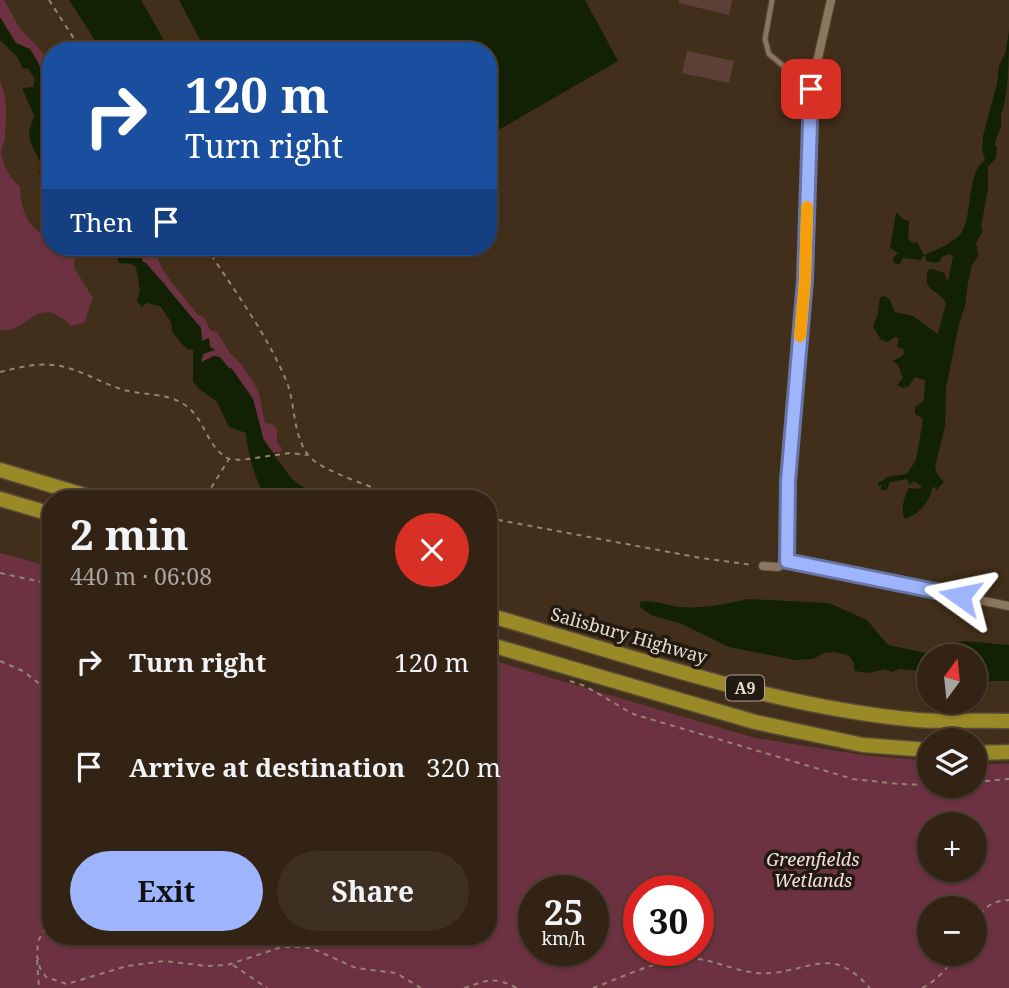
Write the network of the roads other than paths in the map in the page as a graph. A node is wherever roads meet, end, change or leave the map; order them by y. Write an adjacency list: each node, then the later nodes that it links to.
1 (772, 0): 3 (lane)
2 (831, 0): 3 (street)
3 (811, 89): 8 (street)
4 (0, 470): 5 (highway)
5 (67, 490)
6 (0, 499): 7 (highway)
7 (42, 511)
8 (787, 561): 9 (street); 10 (street)
9 (763, 566)
10 (1009, 606)
11 (497, 618): 13 (highway, Salisbury Highway / A9)
12 (497, 647): 14 (highway, A9)
13 (1009, 721)
14 (917, 749)
15 (1009, 752): 16 (highway)
16 (987, 753)

